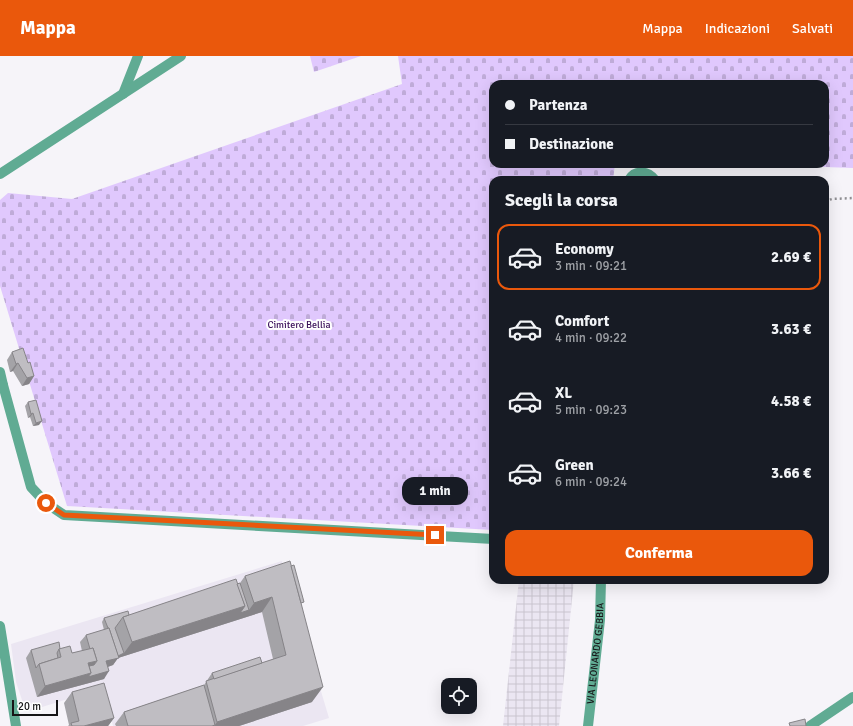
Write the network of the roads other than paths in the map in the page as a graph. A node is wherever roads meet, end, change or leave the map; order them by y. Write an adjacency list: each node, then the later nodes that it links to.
1 (138, 56): 3 (street)
2 (181, 56): 3 (street)
3 (123, 94): 4 (street)
4 (0, 174)
5 (631, 176): 6 (street)
6 (650, 176)
7 (0, 372): 8 (street)
8 (2, 385): 9 (street)
9 (489, 539)
10 (601, 584): 14 (street, VIA LEONARDO GEBBIA)
11 (0, 626): 13 (street)
12 (853, 698): 15 (street)
13 (16, 726)
14 (588, 726)
15 (810, 726)

